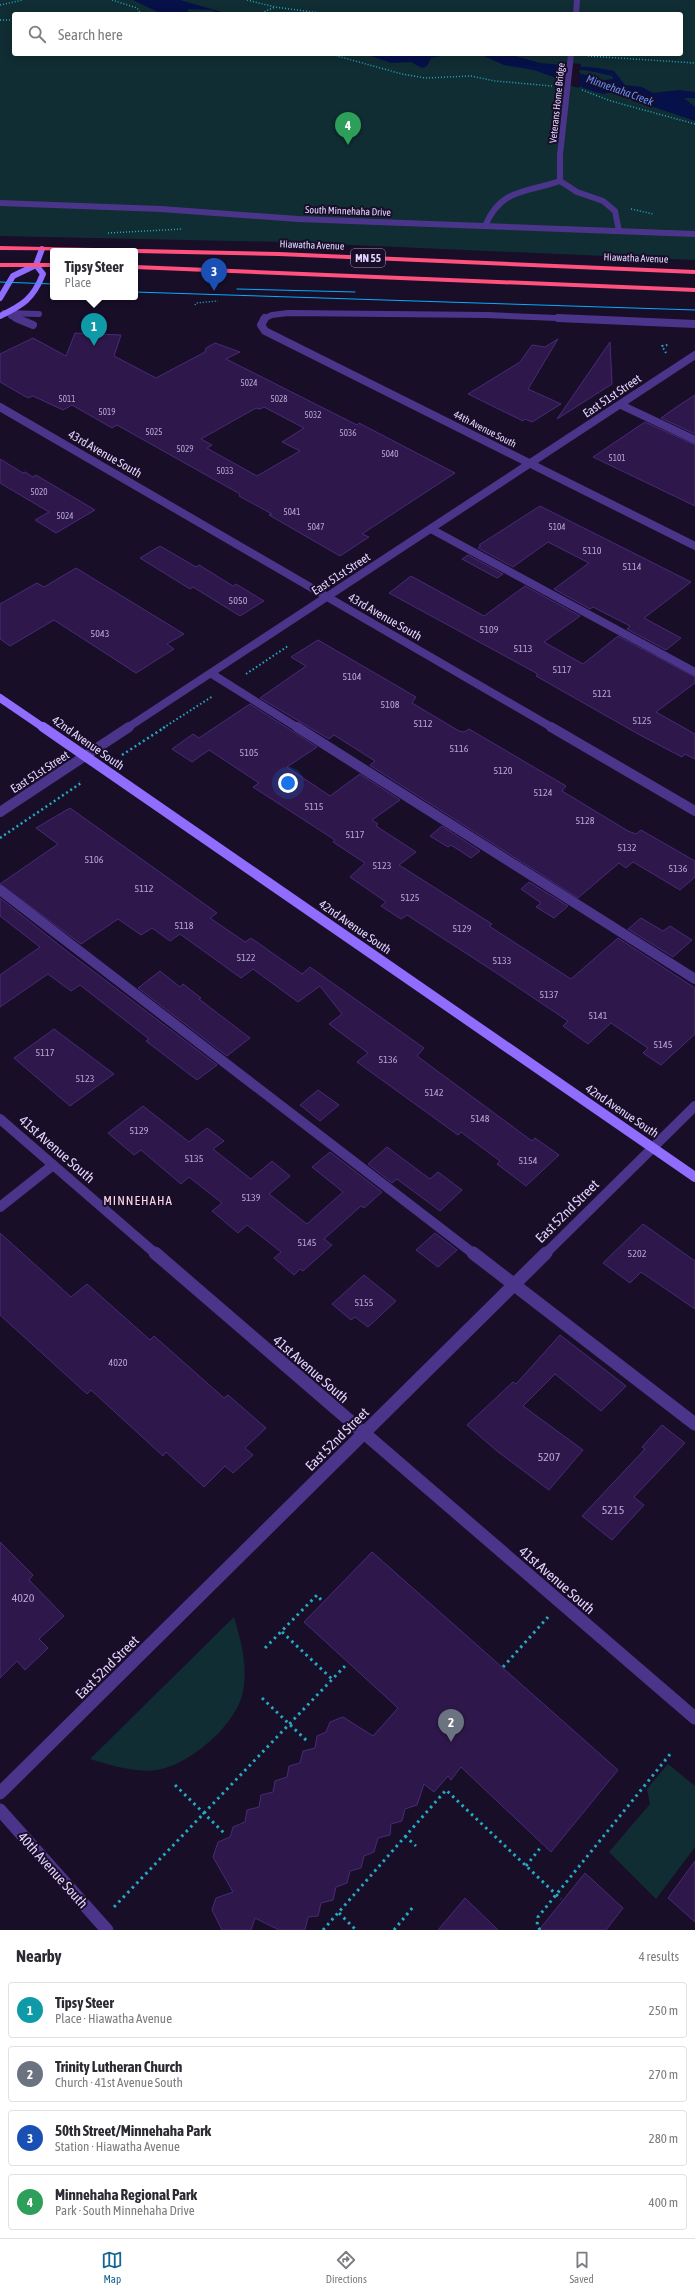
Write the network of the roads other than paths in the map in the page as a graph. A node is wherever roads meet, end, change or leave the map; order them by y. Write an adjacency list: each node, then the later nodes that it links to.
1 (578, 0): 2 (street)
2 (576, 12)
3 (571, 56): 4 (street, Veterans Home Bridge, bridge)
4 (560, 181): 6 (street); 7 (street)
5 (0, 203): 6 (street, South Minnehaha Drive)
6 (485, 226): 7 (street, South Minnehaha Drive)
7 (620, 231): 8 (street, South Minnehaha Drive)
8 (695, 234)
9 (0, 248): 10 (highway, Hiawatha Avenue / MN 55)
10 (42, 249): 11 (highway, Hiawatha Avenue / MN 55); 14 (street)
11 (50, 249)
12 (138, 251): 17 (highway, Hiawatha Avenue / MN 55)
13 (0, 265): 14 (highway)
14 (36, 265): 15 (highway); 19 (street); 21 (street)
15 (50, 265)
16 (138, 267): 18 (highway, MN 55)
17 (695, 272)
18 (695, 290)
19 (0, 298): 21 (street)
20 (39, 314): 21 (street)
21 (2, 315): 23 (street)
22 (695, 324): 28 (street, 44th Avenue South)
23 (33, 325)
24 (695, 355): 25 (street, East 51st Street)
25 (621, 405): 27 (street); 28 (street, East 51st Street)
26 (0, 407): 31 (street, 43rd Avenue South)
27 (695, 440)
28 (532, 464): 29 (street, East 51st Street); 30 (street, 44th Avenue South)
29 (431, 529): 31 (street, East 51st Street); 32 (street)
30 (695, 546)
31 (326, 597): 33 (street, East 51st Street); 36 (street, 43rd Avenue South)
32 (695, 672)
33 (212, 674): 35 (street, East 51st Street); 39 (street)
34 (0, 698): 35 (street, 42nd Avenue South)
35 (85, 757): 37 (street, East 51st Street); 42 (street, 42nd Avenue South)
36 (695, 811)
37 (0, 812)
38 (0, 890): 46 (street)
39 (695, 979)
40 (695, 1106): 42 (street, East 52nd Street)
41 (0, 1119): 43 (street, 41st Avenue South)
42 (652, 1147): 44 (street, 42nd Avenue South); 46 (street, East 52nd Street)
43 (53, 1166): 45 (street); 48 (street, 41st Avenue South)
44 (695, 1177)
45 (0, 1206)
46 (513, 1285): 47 (street); 48 (street, East 52nd Street)
47 (695, 1424)
48 (363, 1434): 49 (street, 41st Avenue South); 50 (street, East 52nd Street)
49 (695, 1718)
50 (0, 1793)
51 (0, 1810): 52 (street, 40th Avenue South)
52 (103, 1926)

